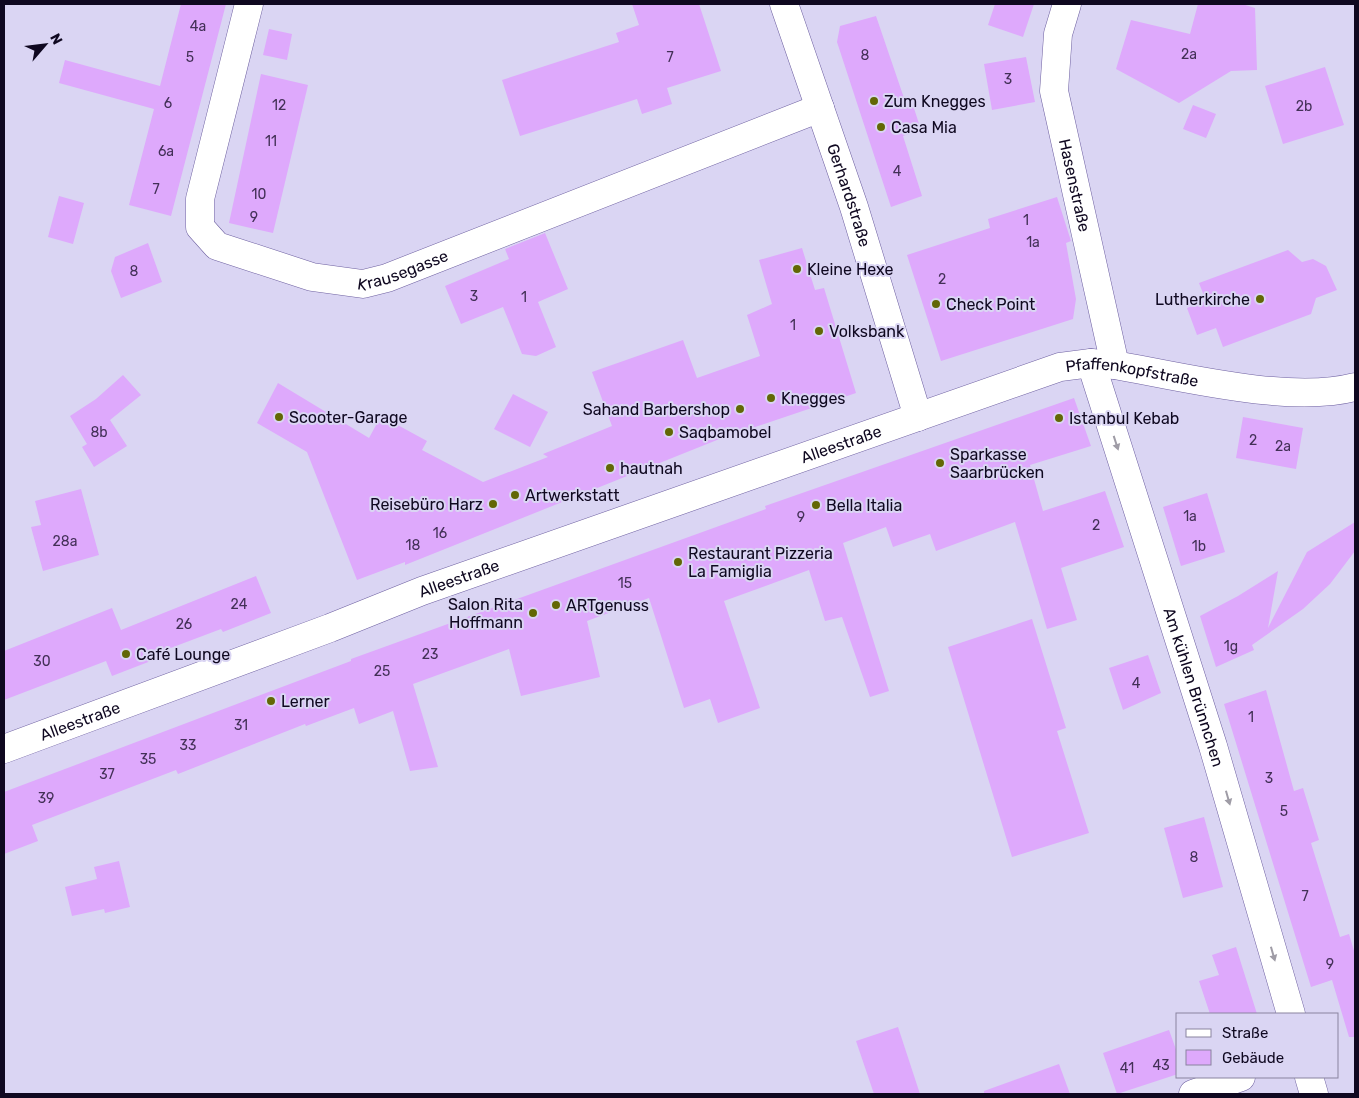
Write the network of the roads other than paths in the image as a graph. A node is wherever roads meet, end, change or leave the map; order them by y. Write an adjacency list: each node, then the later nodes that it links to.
1 (249, 4): 4 (street, Krausegasse)
2 (784, 4): 4 (street, Gerhardstraße)
3 (1067, 4): 5 (street, Hasenstraße)
4 (820, 108): 7 (street, Gerhardstraße)
5 (1103, 364): 6 (street, Pfaffenkopfstraße); 7 (street, Pfaffenkopfstraße); 9 (street, Am kühlen Brünnchen, one-way to 9)
6 (1355, 387)
7 (918, 417): 8 (street, Alleestraße)
8 (4, 748)
9 (1291, 1013)
10 (1238, 1078): 12 (street)
11 (1309, 1078): 13 (street)
12 (1193, 1094)
13 (1314, 1094)

